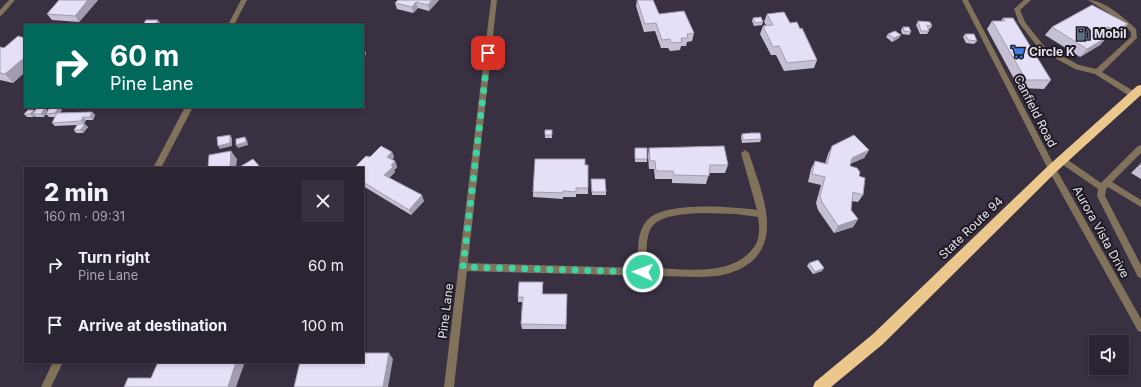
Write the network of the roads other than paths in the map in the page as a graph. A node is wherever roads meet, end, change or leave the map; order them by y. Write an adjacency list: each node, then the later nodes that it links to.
1 (12, 0): 7 (street)
2 (244, 0): 8 (street)
3 (494, 0): 20 (street, Pine Lane)
4 (966, 0): 16 (street, Canfield Road)
5 (1028, 0): 9 (street)
6 (1091, 0): 9 (street)
7 (0, 14)
8 (232, 24)
9 (1097, 72): 10 (street)
10 (1138, 92): 14 (highway, State Route 94)
11 (188, 108): 15 (street)
12 (1141, 148): 17 (street)
13 (745, 153): 19 (street)
14 (1062, 160): 16 (highway, State Route 94); 17 (street)
15 (158, 167)
16 (1052, 169): 23 (street, Aurora Vista Drive); 27 (highway, State Route 94)
17 (1105, 186): 18 (street); 22 (street)
18 (1141, 204)
19 (762, 214): 21 (street); 21 (street)
20 (463, 267): 21 (street); 26 (street, Pine Lane)
21 (643, 272)
22 (1141, 274)
23 (1141, 328)
24 (58, 363): 25 (street)
25 (46, 387)
26 (449, 387)
27 (820, 387)

